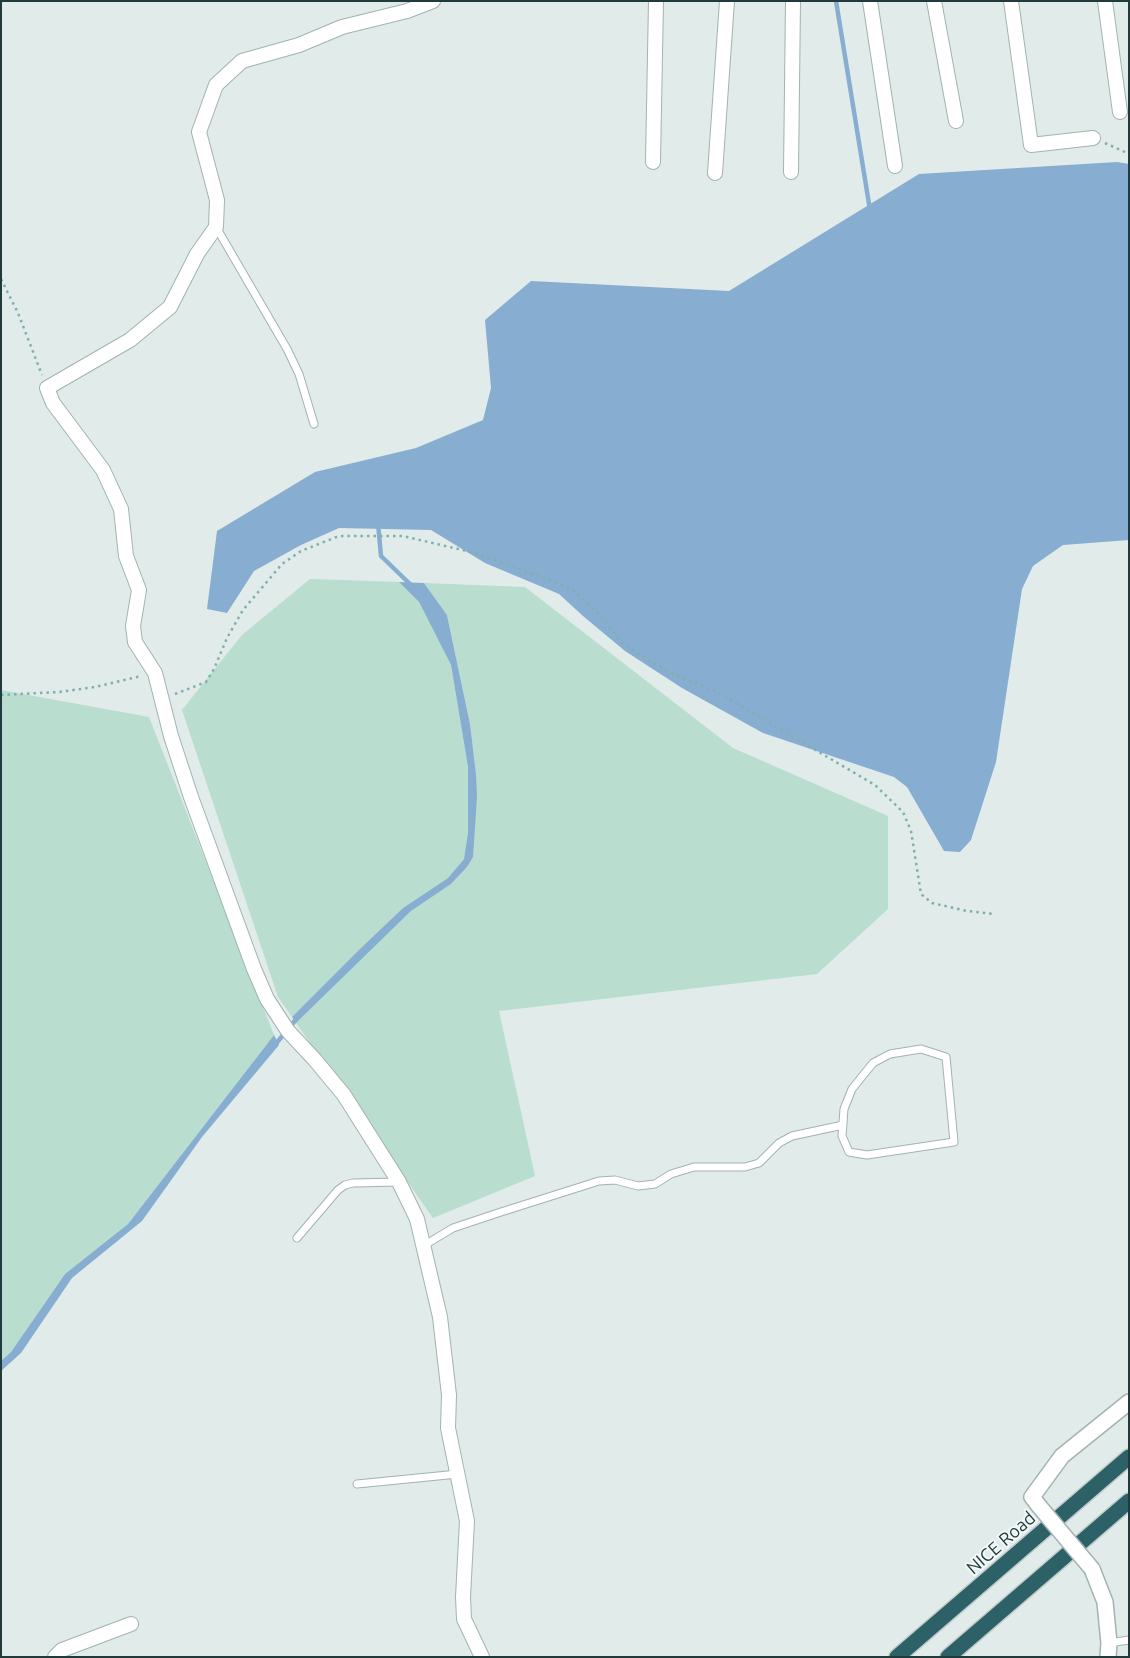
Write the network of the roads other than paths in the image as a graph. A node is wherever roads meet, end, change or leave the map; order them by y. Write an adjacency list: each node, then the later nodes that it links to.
1 (433, 1): 16 (street)
2 (656, 1): 12 (street)
3 (727, 1): 15 (street)
4 (793, 1): 14 (street)
5 (870, 1): 13 (street)
6 (934, 1): 10 (street)
7 (1011, 1): 11 (street)
8 (1105, 1): 9 (street)
9 (1120, 112)
10 (956, 121)
11 (1093, 138)
12 (653, 162)
13 (895, 166)
14 (791, 172)
15 (715, 173)
16 (216, 227): 17 (lane); 19 (street)
17 (314, 424)
18 (843, 1125): 18 (lane); 21 (lane)
19 (399, 1182): 20 (lane); 21 (street)
20 (297, 1238)
21 (424, 1246): 24 (street)
22 (1129, 1402): 29 (street, bridge)
23 (1129, 1457): 32 (highway, NICE Road)
24 (458, 1474): 25 (lane); 31 (street)
25 (357, 1484)
26 (1129, 1501): 33 (highway)
27 (131, 1624): 30 (street)
28 (1129, 1640): 29 (lane)
29 (1108, 1650)
30 (55, 1657)
31 (482, 1657)
32 (897, 1657)
33 (948, 1657)

